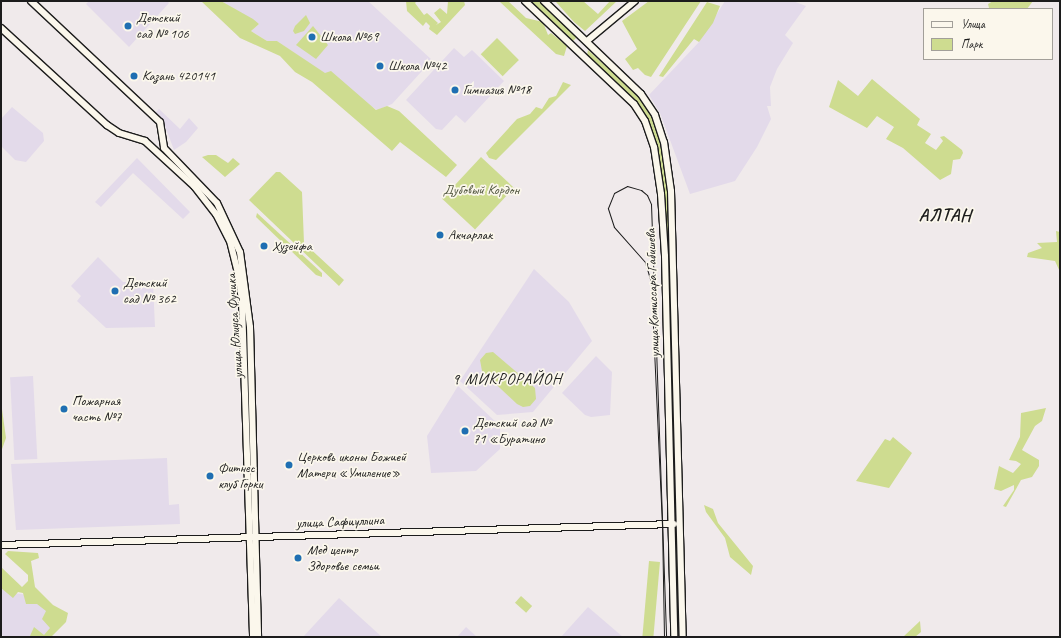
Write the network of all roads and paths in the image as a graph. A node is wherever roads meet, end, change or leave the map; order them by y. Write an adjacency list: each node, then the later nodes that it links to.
1 (31, 1): 8 (street)
2 (525, 1): 10 (street, улица Комиссара Габишева)
3 (544, 1): 6 (street, улица Комиссара Габишева)
4 (635, 1): 6 (street)
5 (1, 28): 7 (street, улица Юлиуса Фучика)
6 (587, 42): 11 (street, улица Комиссара Габишева)
7 (152, 146): 8 (street); 9 (street, улица Юлиуса Фучика)
8 (164, 149): 9 (street, улица Юлиуса Фучика)
9 (248, 362): 12 (street, улица Юлиуса Фучика)
10 (671, 524): 11 (street, улица Сафиуллина); 12 (street, улица Сафиуллина); 16 (street, улица Комиссара Габишева)
11 (680, 524): 17 (street, улица Комиссара Габишева)
12 (253, 536): 13 (street, улица Сафиуллина); 14 (street, улица Юлиуса Фучика); 15 (street, улица Юлиуса Фучика)
13 (1, 545)
14 (253, 637)
15 (258, 637)
16 (674, 637)
17 (683, 637)

